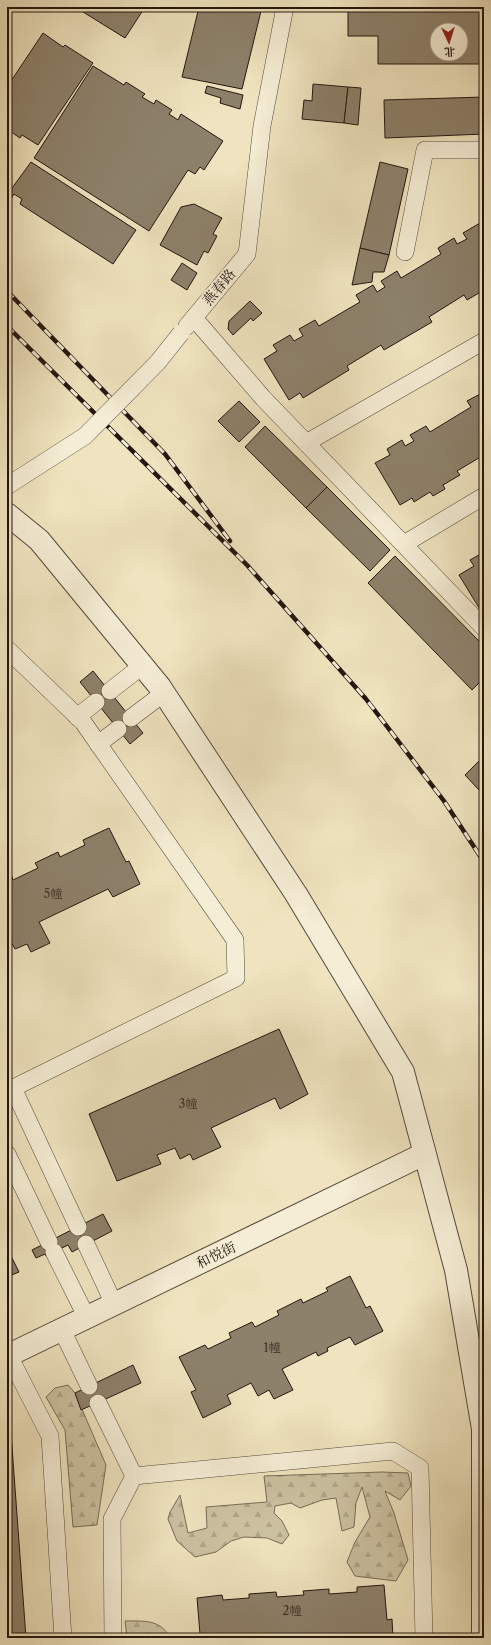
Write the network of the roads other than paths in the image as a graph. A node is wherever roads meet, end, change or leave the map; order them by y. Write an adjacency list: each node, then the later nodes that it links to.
1 (285, 7): 4 (lane, 燕春路)
2 (484, 150): 3 (lane)
3 (405, 252)
4 (194, 318): 6 (lane); 7 (lane, 燕春路, bridge)
5 (484, 342): 6 (lane)
6 (306, 443): 10 (lane)
7 (7, 486)
8 (484, 496): 10 (lane)
9 (7, 514): 13 (street)
10 (404, 544): 11 (lane)
11 (484, 628)
12 (7, 649): 17 (lane)
13 (142, 666): 14 (lane); 15 (street)
14 (110, 692)
15 (164, 693): 18 (lane); 23 (street)
16 (96, 702): 17 (lane)
17 (77, 717): 20 (lane)
18 (131, 718)
19 (118, 729): 20 (lane)
20 (98, 744): 21 (lane)
21 (10, 1090): 24 (lane)
22 (7, 1154): 27 (lane)
23 (424, 1154): 26 (street, 和悦街); 36 (street)
24 (78, 1227)
25 (86, 1244): 26 (lane)
26 (114, 1304): 27 (street, 和悦街)
27 (87, 1318): 28 (street, 和悦街)
28 (62, 1330): 29 (street, 和悦街); 30 (lane)
29 (8, 1356): 33 (lane)
30 (89, 1386)
31 (98, 1403): 32 (lane)
32 (134, 1476): 34 (lane); 35 (lane)
33 (63, 1638)
34 (113, 1638)
35 (424, 1638)
36 (483, 1638)

